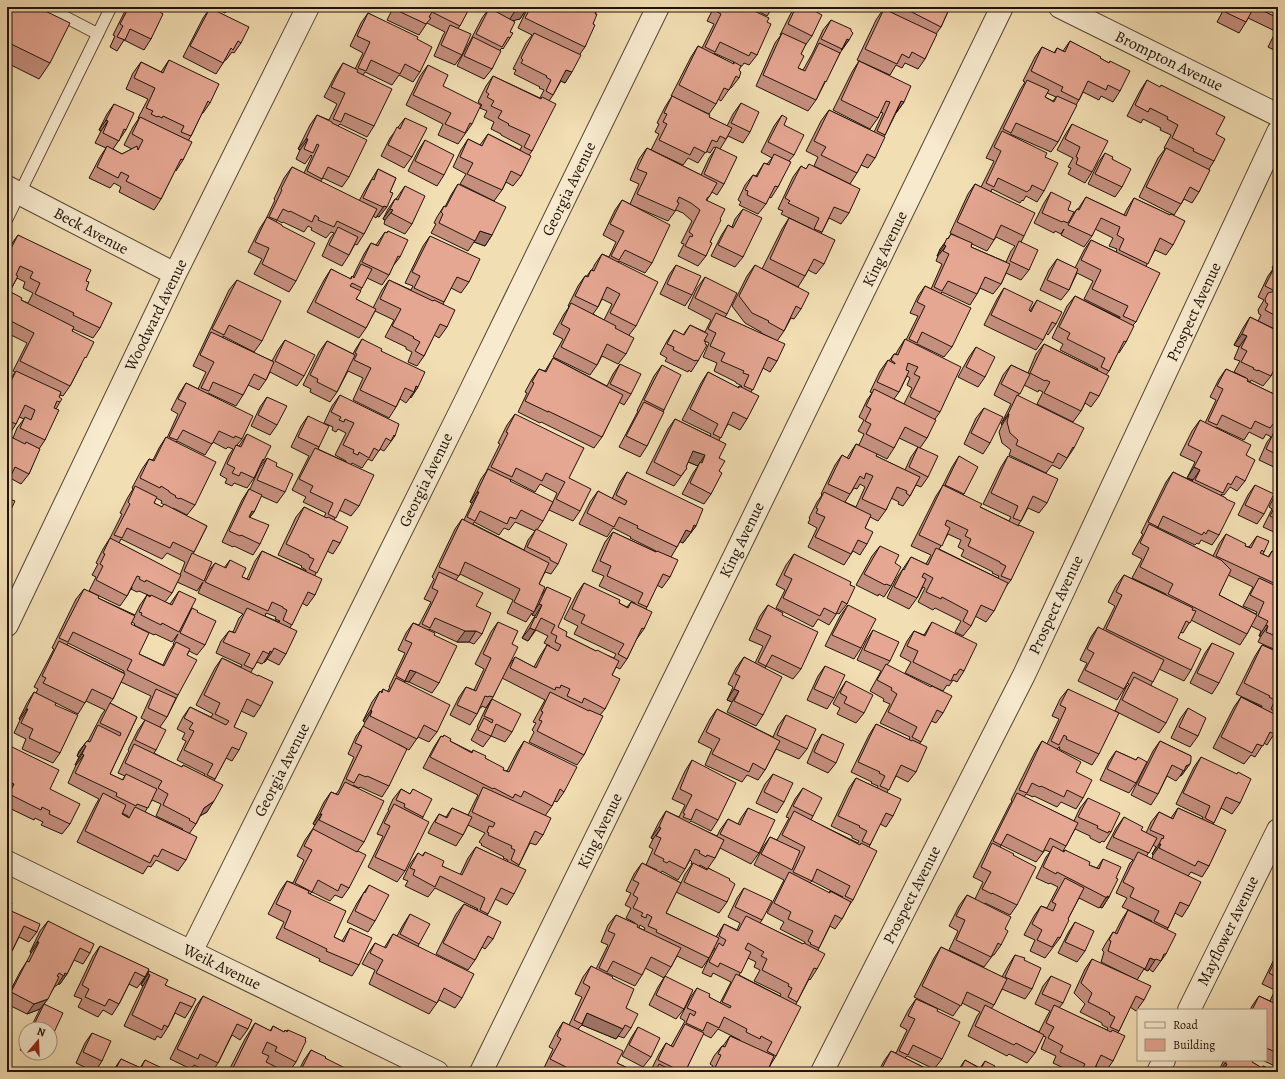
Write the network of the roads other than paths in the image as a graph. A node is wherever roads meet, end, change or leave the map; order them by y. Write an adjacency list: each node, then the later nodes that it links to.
1 (46, 7): 7 (lane)
2 (112, 7): 7 (lane)
3 (308, 7): 12 (street, Woodward Avenue)
4 (658, 7): 16 (street, Georgia Avenue)
5 (1002, 7): 20 (street, King Avenue)
6 (1060, 7): 8 (street, Brompton Avenue)
7 (98, 34): 10 (lane)
8 (1278, 115)
9 (1278, 132): 21 (street, Prospect Avenue)
10 (13, 190): 11 (lane); 12 (street, Beck Avenue)
11 (7, 220)
12 (175, 274): 13 (street, Woodward Avenue)
13 (7, 625)
14 (1278, 830): 17 (street, Mayflower Avenue)
15 (7, 862): 16 (street, Weik Avenue)
16 (191, 952): 19 (street, Weik Avenue)
17 (1189, 1009)
18 (1164, 1061): 22 (street)
19 (437, 1072)
20 (481, 1072)
21 (822, 1072)
22 (1158, 1072)

